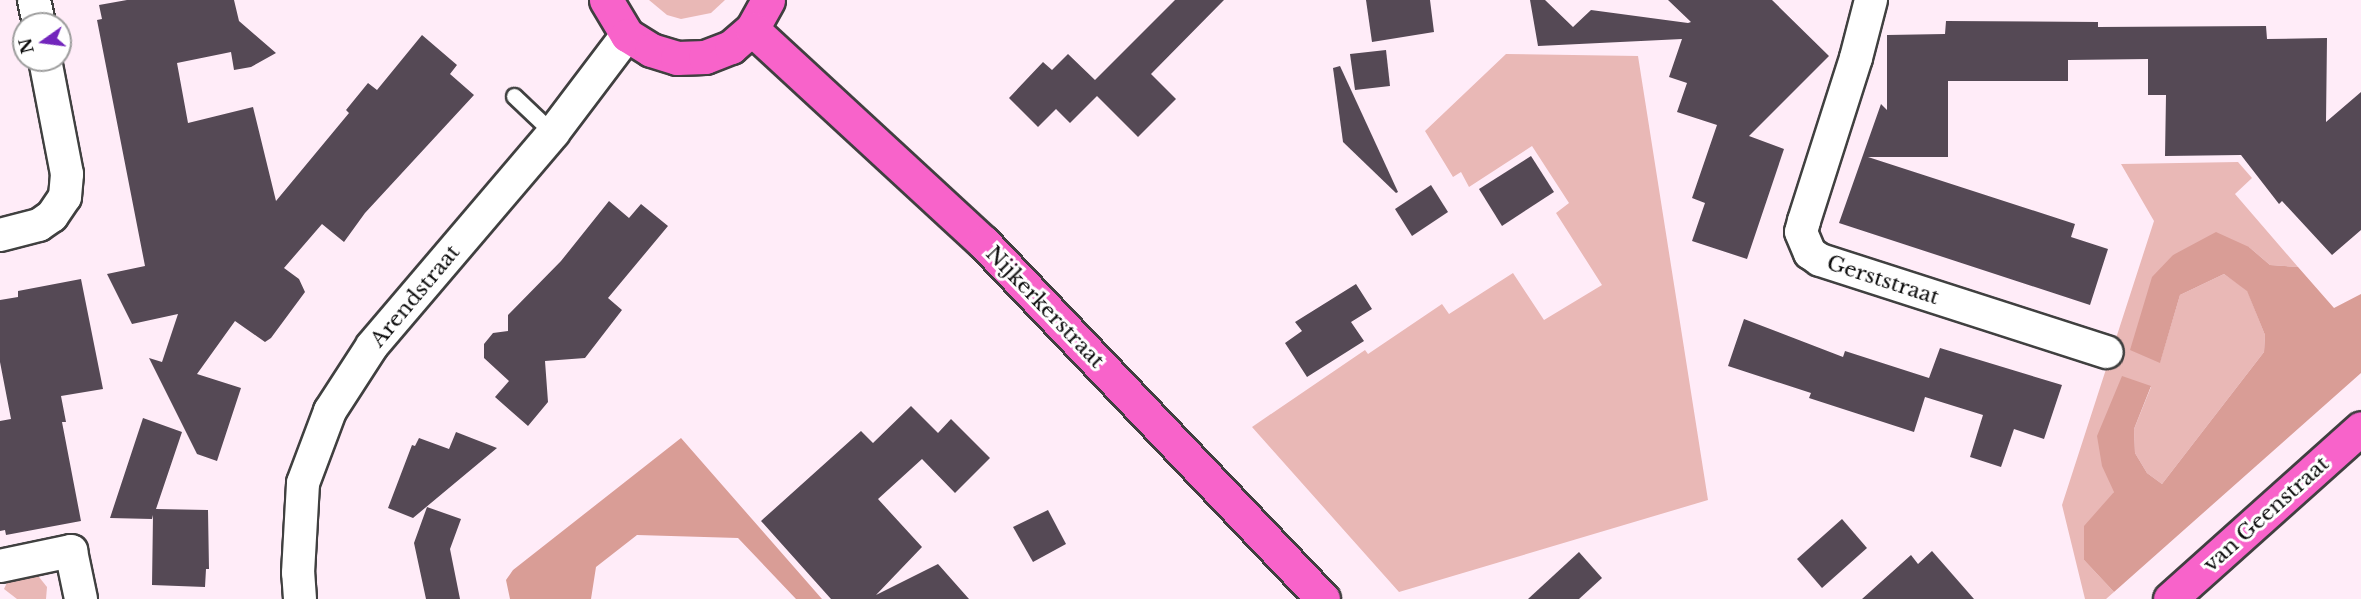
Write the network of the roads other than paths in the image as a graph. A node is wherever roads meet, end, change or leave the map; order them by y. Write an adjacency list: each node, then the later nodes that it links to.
1 (606, 0): 5 (main road)
2 (768, 0): 4 (main road)
3 (1870, 0): 10 (street, Gerststraat)
4 (752, 29): 5 (main road); 15 (main road, Nijkerkerstraat)
5 (627, 35): 8 (street, Arendstraat)
6 (47, 72): 9 (street)
7 (514, 96): 8 (lane)
8 (553, 133): 14 (street, Arendstraat)
9 (0, 235)
10 (2107, 352)
11 (2361, 428): 16 (main road, van Geenstraat)
12 (0, 566): 13 (street)
13 (81, 599)
14 (300, 599)
15 (1323, 599)
16 (2170, 599)

